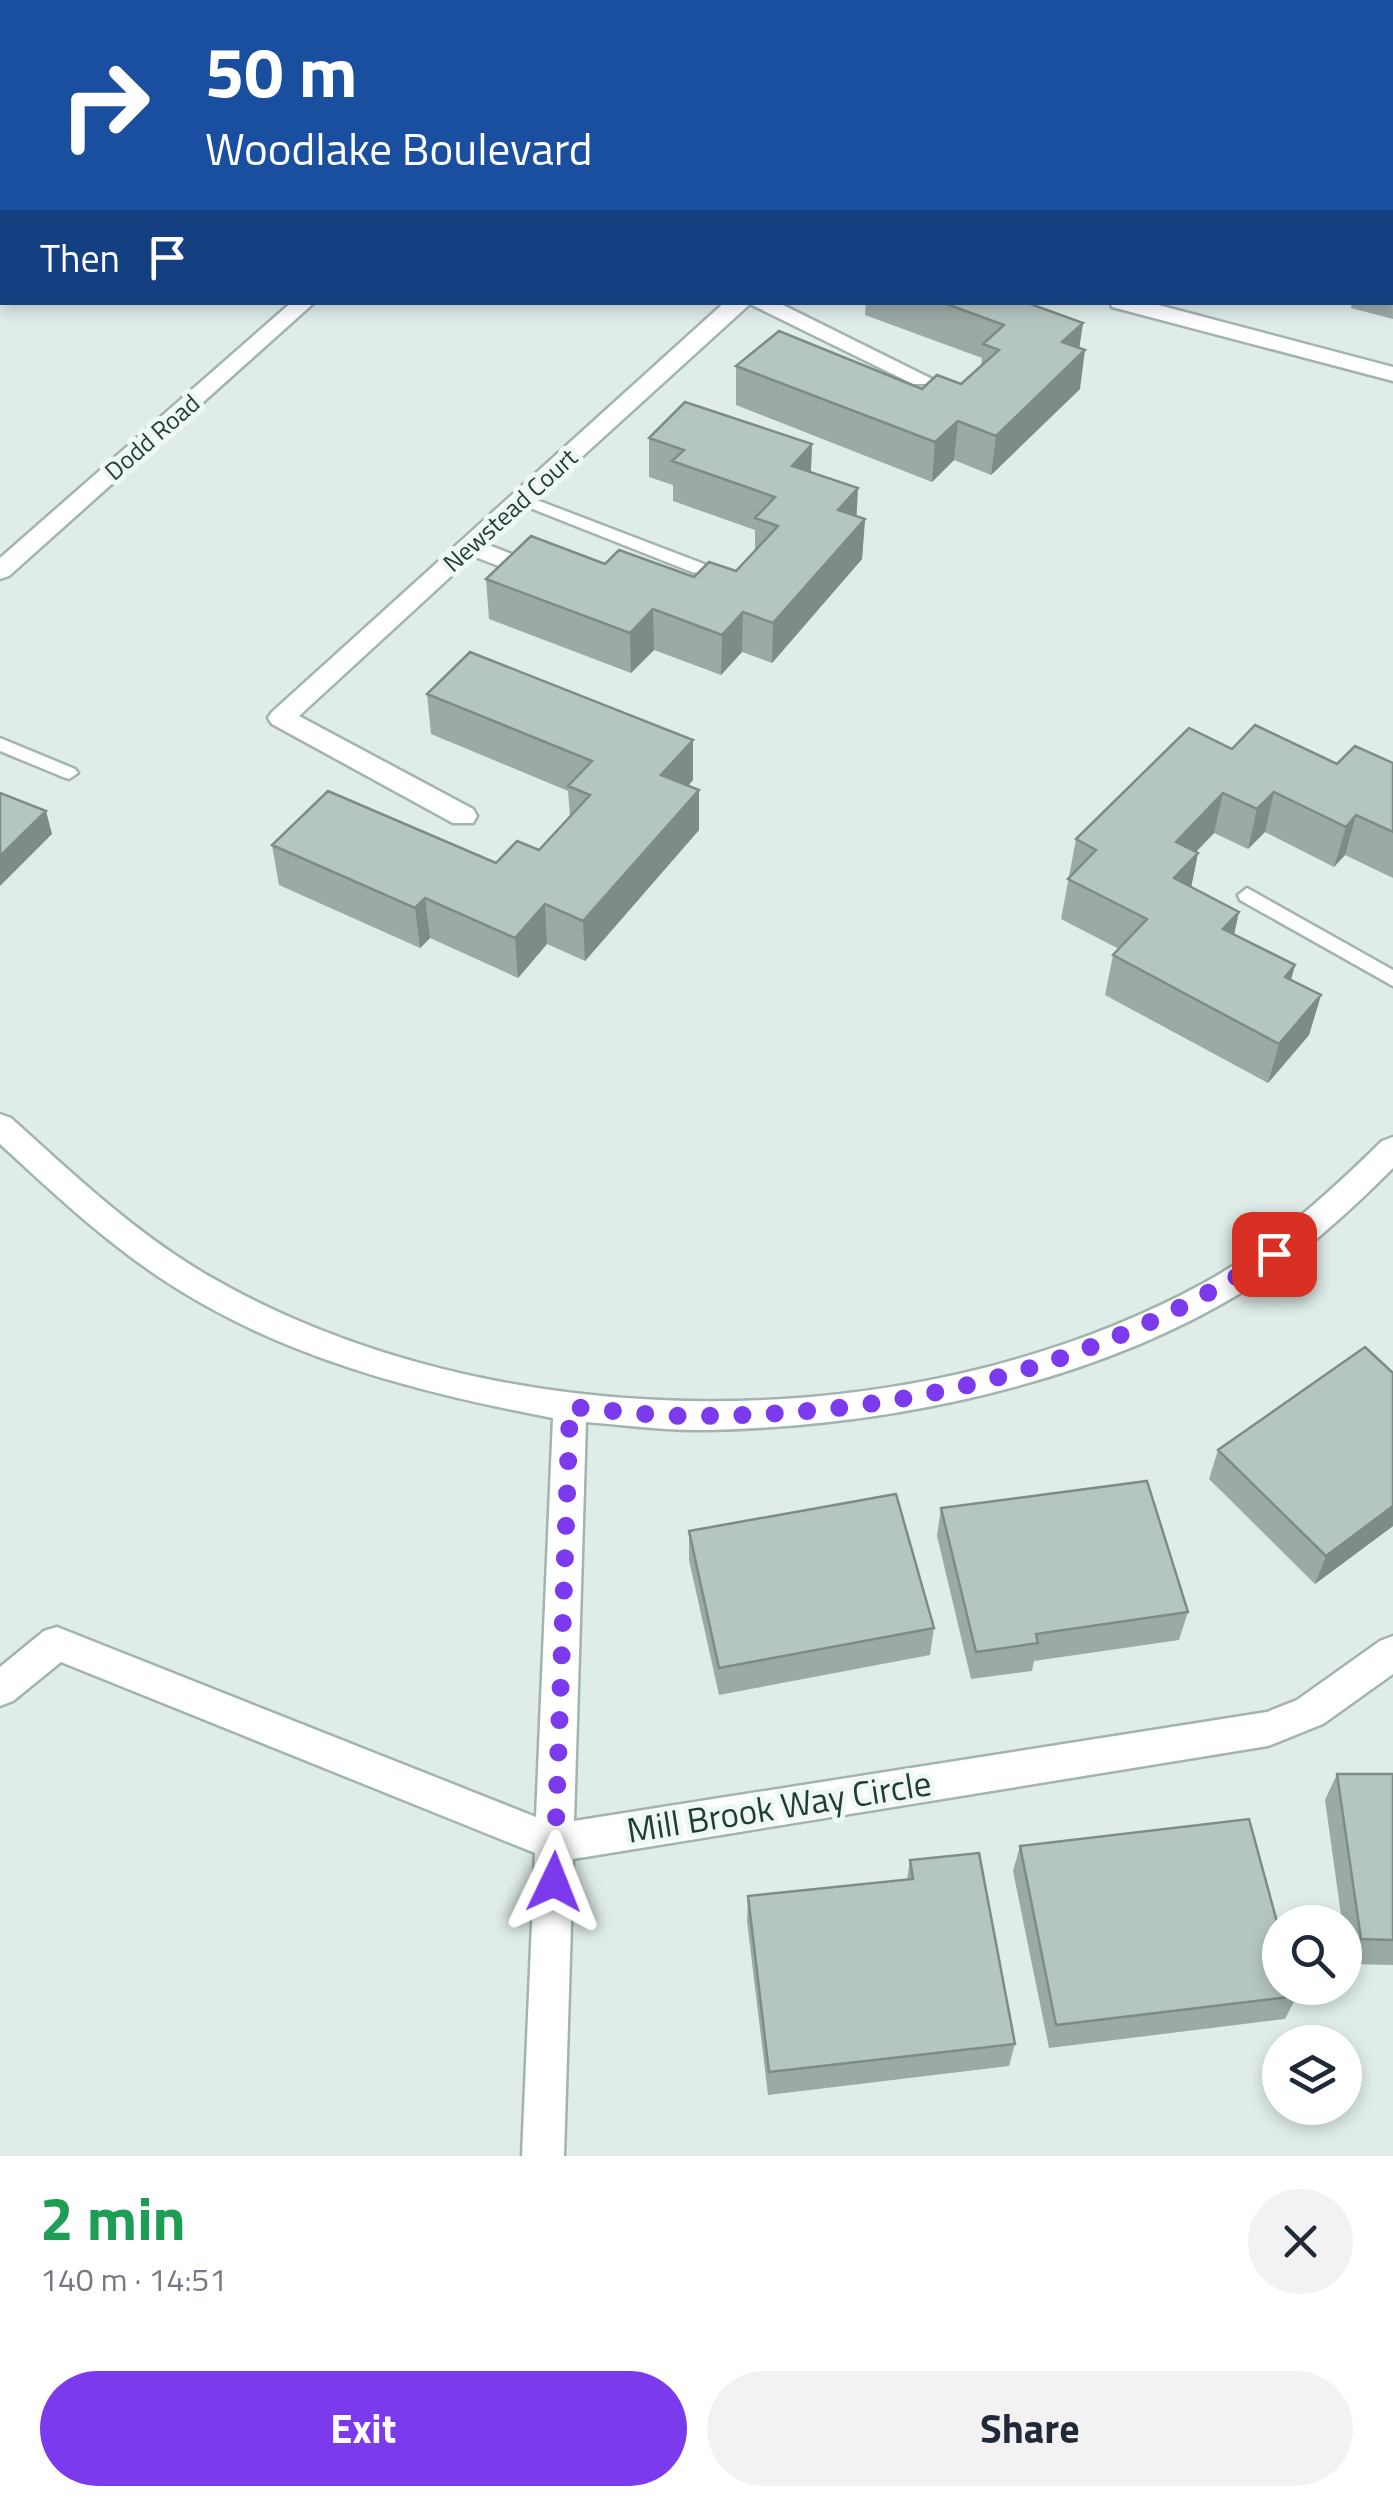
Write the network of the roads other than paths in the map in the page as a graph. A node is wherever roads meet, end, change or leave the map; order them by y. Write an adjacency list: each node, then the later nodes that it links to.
1 (294, 305): 10 (street, Dodd Road)
2 (736, 305): 7 (street, Newstead Court)
3 (765, 305): 6 (street)
4 (1131, 305): 5 (street)
5 (1393, 374)
6 (921, 379)
7 (521, 500): 8 (street, Newstead Court); 9 (lane)
8 (470, 546): 11 (street); 14 (street, Newstead Court)
9 (698, 568)
10 (0, 571)
11 (567, 584)
12 (0, 744): 13 (lane)
13 (70, 773)
14 (463, 816)
15 (1248, 895): 16 (lane)
16 (1393, 980)
17 (0, 1126): 19 (street)
18 (1393, 1149): 19 (street)
19 (570, 1407): 22 (street)
20 (1393, 1653): 22 (street, Mill Brook Way Circle)
21 (0, 1689): 22 (street)
22 (555, 1843): 23 (street)
23 (544, 2156)

